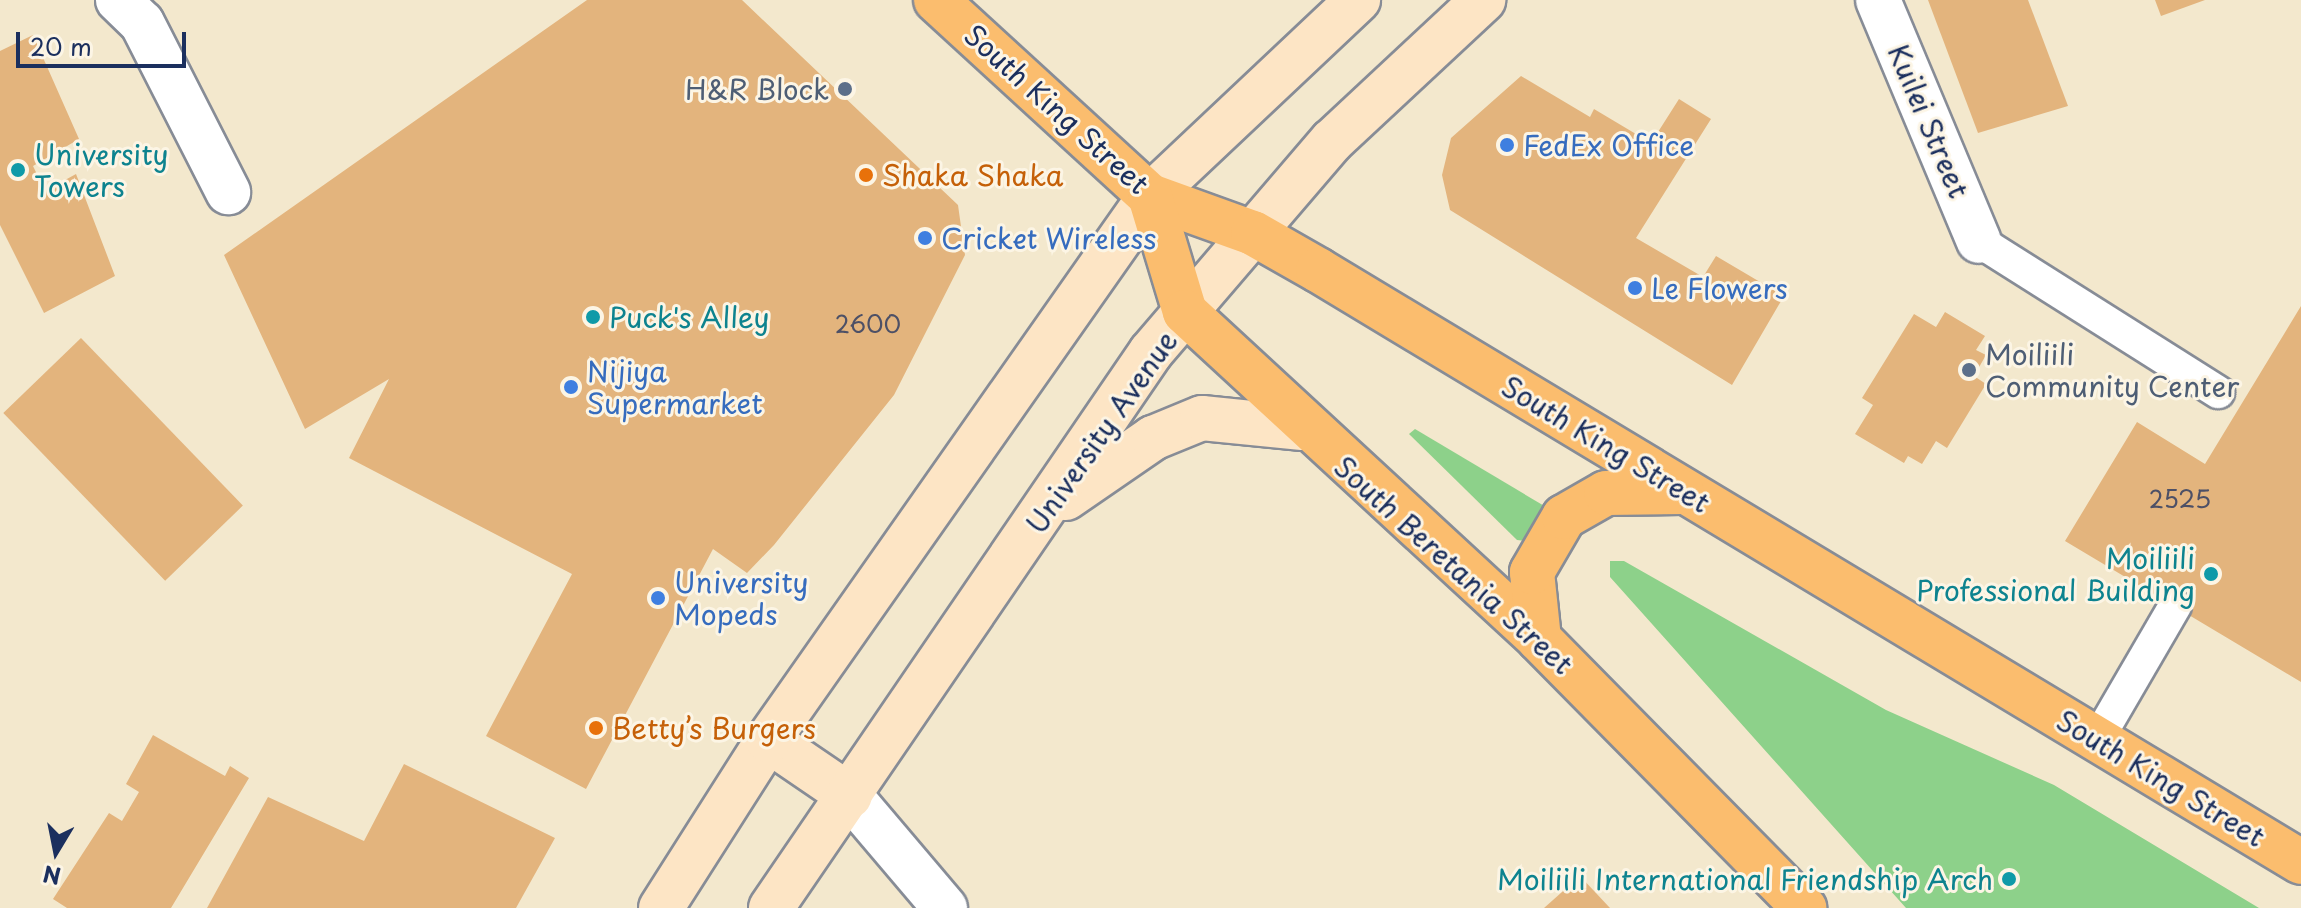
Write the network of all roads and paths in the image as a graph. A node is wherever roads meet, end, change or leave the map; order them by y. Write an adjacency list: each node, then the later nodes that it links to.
1 (118, 0): 6 (street)
2 (936, 0): 7 (main road, South King Street)
3 (1358, 0): 7 (main road)
4 (1483, 0): 8 (main road, University Avenue)
5 (1878, 0): 9 (street, Kuilei Street)
6 (228, 192)
7 (1150, 196): 8 (main road, South King Street); 10 (main road, South Beretania Street); 17 (main road)
8 (1253, 233): 10 (main road, University Avenue); 13 (main road, South King Street)
9 (1979, 241): 11 (lane)
10 (1185, 312): 12 (main road, South Beretania Street); 14 (main road, University Avenue)
11 (2218, 392)
12 (1303, 428): 14 (main road); 16 (main road, South Beretania Street)
13 (1685, 492): 16 (main road); 18 (main road, South King Street)
14 (1042, 517): 19 (main road, University Avenue)
15 (2175, 606): 18 (lane)
16 (1539, 639): 24 (main road, South Beretania Street)
17 (768, 740): 19 (main road); 21 (main road)
18 (2097, 740): 20 (main road, South King Street)
19 (850, 796): 22 (main road, University Avenue); 23 (street)
20 (2301, 862)
21 (661, 908)
22 (771, 908)
23 (945, 908)
24 (1804, 908)

